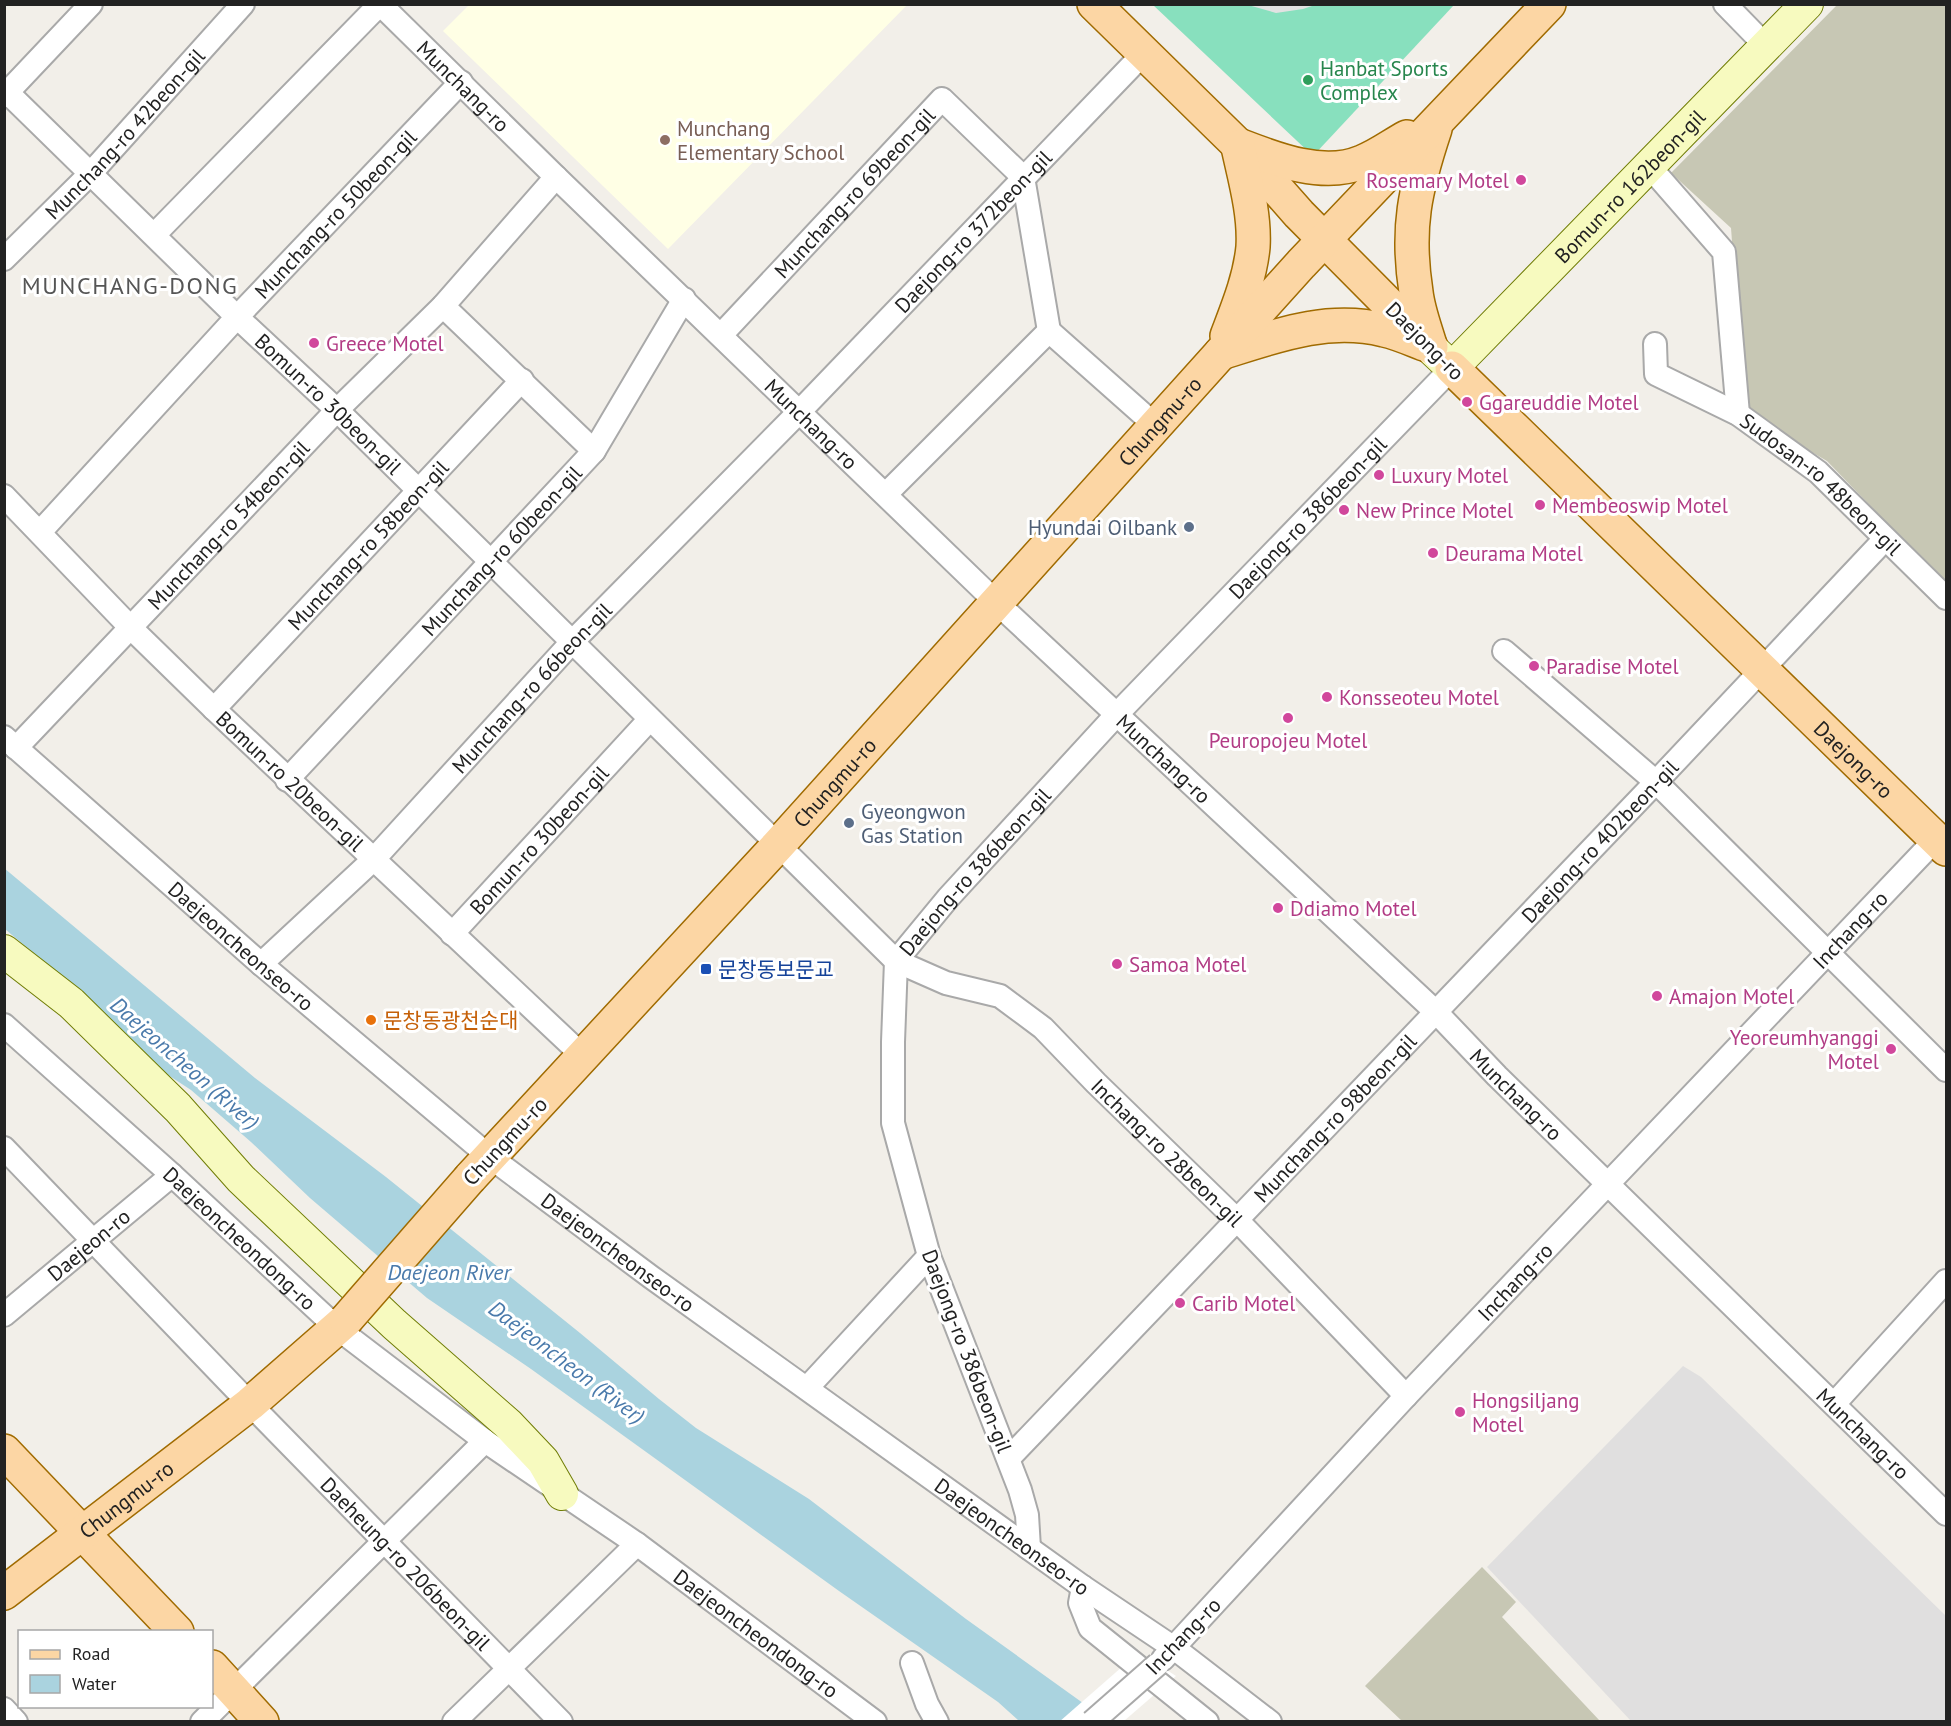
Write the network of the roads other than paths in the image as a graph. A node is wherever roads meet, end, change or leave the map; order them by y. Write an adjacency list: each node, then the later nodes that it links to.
1 (91, 4): 11 (street)
2 (243, 4): 15 (street, Munchang-ro 42beon-gil)
3 (380, 4): 10 (street, Munchang-ro); 18 (street, Munchang-ro)
4 (1094, 4): 9 (main road, Daejong-ro)
5 (1549, 4): 12 (main road, Chungmu-ro)
6 (1725, 4): 8 (street)
7 (1807, 4): 8 (main road, Bomun-ro 162beon-gil)
8 (1766, 46): 14 (main road, Bomun-ro 162beon-gil)
9 (1144, 53): 13 (main road, Daejong-ro); 17 (street, Daejong-ro 372beon-gil)
10 (461, 82): 16 (street, Munchang-ro); 23 (street, Munchang-ro 50beon-gil)
11 (6, 92): 15 (street, Bomun-ro 30beon-gil)
12 (1437, 120): 13 (main road); 19 (main road, Chungmu-ro); 28 (main road)
13 (1238, 145): 19 (main road, Daejong-ro); 27 (main road)
14 (1649, 166): 28 (main road, Bomun-ro 162beon-gil); 32 (street, Sudosan-ro 48beon-gil)
15 (90, 174): 18 (street, Bomun-ro 30beon-gil); 20 (street, Munchang-ro 42beon-gil)
16 (556, 177): 21 (street, Munchang-ro); 22 (street, Munchang-ro 54beon-gil)
17 (1023, 177): 24 (street); 25 (street, Munchang-ro 69beon-gil); 31 (street, Daejong-ro 372beon-gil)
18 (154, 236): 23 (street, Bomun-ro 30beon-gil)
19 (1324, 239): 27 (main road, Chungmu-ro); 28 (main road, Daejong-ro)
20 (4, 259)
21 (684, 299): 25 (street, Munchang-ro); 34 (street, Munchang-ro 60beon-gil)
22 (443, 306): 29 (street); 30 (street, Munchang-ro 54beon-gil)
23 (237, 317): 30 (street, Bomun-ro 30beon-gil); 38 (street, Munchang-ro 50beon-gil)
24 (1049, 331): 33 (street); 36 (street)
25 (721, 335): 31 (street, Munchang-ro)
26 (1654, 344): 32 (street)
27 (1220, 354): 28 (main road); 33 (main road, Chungmu-ro)
28 (1441, 358): 46 (main road, Daejong-ro); 48 (street, Daejong-ro 386beon-gil)
29 (522, 380): 34 (street); 35 (street, Munchang-ro 58beon-gil)
30 (337, 410): 35 (street, Bomun-ro 30beon-gil); 43 (street, Munchang-ro 54beon-gil)
31 (800, 411): 36 (street, Munchang-ro); 44 (street, Munchang-ro 66beon-gil)
32 (1738, 414): 39 (street, Sudosan-ro 48beon-gil)
33 (1155, 425): 42 (main road, Chungmu-ro)
34 (594, 451): 40 (street, Munchang-ro 60beon-gil)
35 (418, 490): 40 (street, Bomun-ro 30beon-gil); 47 (street, Munchang-ro 58beon-gil)
36 (886, 494): 42 (street, Munchang-ro)
37 (4, 496): 38 (street, Bomun-ro 20beon-gil)
38 (40, 532): 43 (street, Bomun-ro 20beon-gil)
39 (1885, 539): 41 (street, Sudosan-ro 48beon-gil); 46 (street)
40 (492, 562): 44 (street, Bomun-ro 30beon-gil); 51 (street, Munchang-ro 60beon-gil)
41 (1947, 598)
42 (996, 602): 48 (street, Munchang-ro); 54 (main road, Chungmu-ro)
43 (131, 628): 47 (street, Bomun-ro 20beon-gil); 50 (street, Munchang-ro 54beon-gil)
44 (572, 642): 49 (street, Bomun-ro 30beon-gil); 55 (street, Munchang-ro 66beon-gil)
45 (1504, 651): 52 (street)
46 (1762, 670): 52 (street, Daejong-ro 402beon-gil); 53 (main road, Daejong-ro)
47 (214, 709): 51 (street, Bomun-ro 20beon-gil)
48 (1118, 713): 59 (street, Daejong-ro 386beon-gil); 61 (street, Munchang-ro)
49 (650, 719): 54 (street, Bomun-ro 30beon-gil); 56 (street, Bomun-ro 30beon-gil)
50 (10, 743): 60 (street, Daejeoncheonseo-ro)
51 (287, 780): 55 (street, Bomun-ro 20beon-gil)
52 (1656, 782): 58 (street); 61 (street, Daejong-ro 402beon-gil)
53 (1943, 839): 58 (street, Inchang-ro)
54 (779, 844): 59 (street, Chungmu-ro); 63 (main road, Chungmu-ro)
55 (374, 859): 56 (street, Bomun-ro 20beon-gil); 60 (street, Munchang-ro 66beon-gil)
56 (452, 934): 63 (street, Bomun-ro 20beon-gil)
57 (4, 951): 82 (main road)
58 (1828, 952): 64 (street); 68 (street, Inchang-ro)
59 (896, 962): 69 (street, Inchang-ro 28beon-gil); 71 (street, Daejong-ro 386beon-gil)
60 (261, 964): 66 (street, Daejeoncheonseo-ro)
61 (1436, 1012): 68 (street, Munchang-ro); 69 (street, Munchang-ro 98beon-gil)
62 (4, 1024): 67 (street, Daejeoncheondong-ro)
63 (583, 1056): 66 (main road, Chungmu-ro)
64 (1947, 1070)
65 (4, 1148): 70 (street)
66 (480, 1168): 74 (main road, Chungmu-ro, bridge); 75 (street, Daejeoncheonseo-ro)
67 (172, 1175): 70 (street, Daejeon-ro); 74 (street, Daejeoncheondong-ro)
68 (1608, 1184): 76 (street, Inchang-ro); 78 (street, Munchang-ro)
69 (1237, 1220): 76 (street, Inchang-ro 28beon-gil); 81 (street, Munchang-ro 98beon-gil)
70 (93, 1239): 73 (street, Daejeon-ro); 77 (street)
71 (929, 1256): 75 (street); 81 (street, Daejong-ro 386beon-gil)
72 (1947, 1281): 78 (street)
73 (4, 1315)
74 (341, 1324): 77 (main road, Chungmu-ro); 79 (street, Daejeoncheondong-ro)
75 (807, 1388): 87 (street, Daejeoncheonseo-ro)
76 (1406, 1396): 91 (street, Inchang-ro)
77 (250, 1404): 84 (main road, Chungmu-ro); 85 (street, Daeheung-ro 206beon-gil)
78 (1834, 1404): 83 (street, Munchang-ro)
79 (485, 1441): 82 (street, Daejeoncheondong-ro); 85 (street)
80 (4, 1451): 84 (main road)
81 (1009, 1458): 87 (street, Daejong-ro 386beon-gil)
82 (562, 1494): 86 (street, Daejeoncheondong-ro)
83 (1947, 1514)
84 (83, 1534): 89 (main road, Chungmu-ro); 90 (main road)
85 (383, 1541): 94 (street, Daeheung-ro 206beon-gil); 95 (street)
86 (637, 1544): 94 (street); 102 (street, Daejeoncheondong-ro)
87 (1029, 1548): 88 (street, Daejeoncheonseo-ro)
88 (1083, 1587): 91 (street, Daejeoncheonseo-ro); 105 (street)
89 (4, 1593)
90 (175, 1630)
91 (1174, 1648): 104 (street, Inchang-ro, bridge); 106 (street, Daejeoncheonseo-ro)
92 (912, 1663): 103 (street)
93 (213, 1668): 95 (main road)
94 (508, 1668): 100 (street); 101 (street, Daeheung-ro 206beon-gil)
95 (234, 1690): 98 (street); 99 (main road)
96 (4, 1709): 97 (street)
97 (16, 1722)
98 (202, 1722)
99 (262, 1722)
100 (454, 1722)
101 (561, 1722)
102 (875, 1722)
103 (937, 1722)
104 (1092, 1722)
105 (1207, 1722)
106 (1270, 1722)

